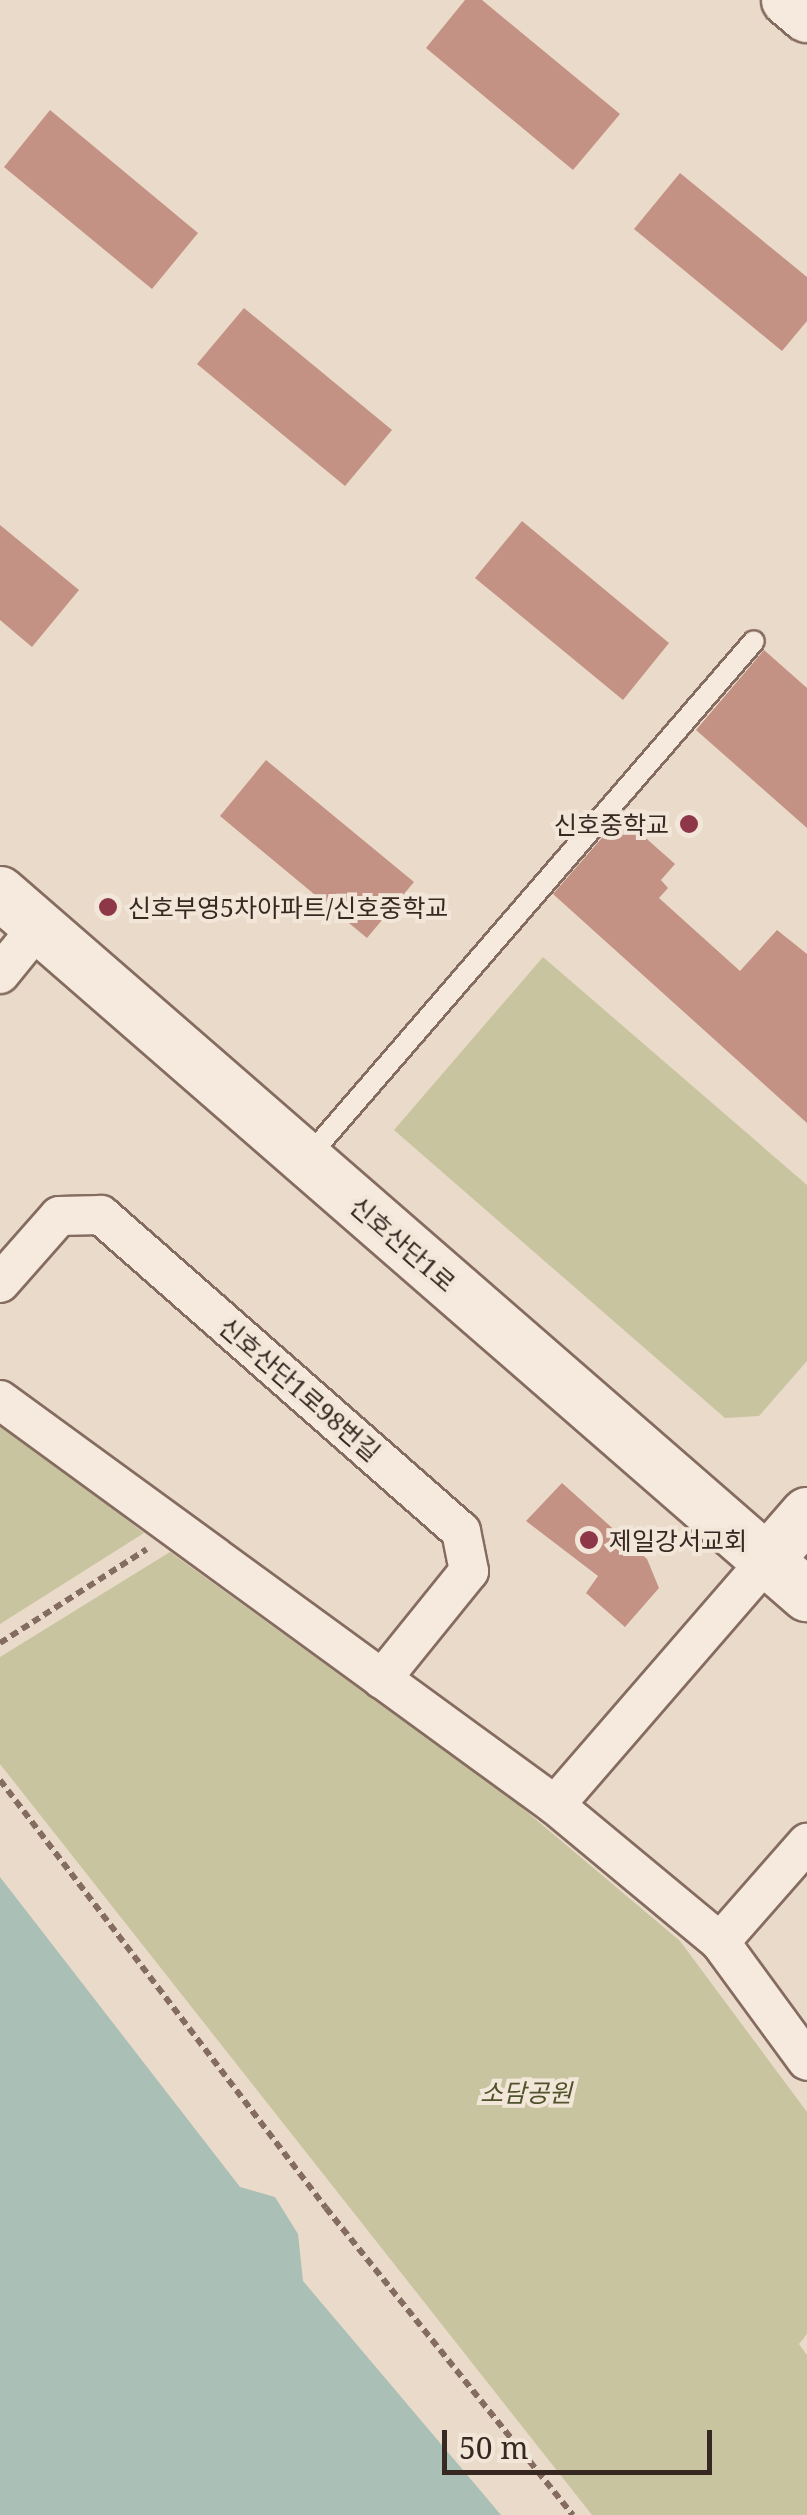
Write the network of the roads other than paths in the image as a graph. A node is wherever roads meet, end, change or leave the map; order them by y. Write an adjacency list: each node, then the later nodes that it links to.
1 (788, 0): 2 (main road)
2 (807, 16)
3 (754, 641): 7 (lane)
4 (0, 892): 5 (main road, 신호산단1로)
5 (39, 926): 6 (street); 7 (main road, 신호산단1로)
6 (0, 974)
7 (306, 1160): 11 (main road, 신호산단1로)
8 (0, 1283): 13 (street, 신호산단1로98번길)
9 (0, 1400): 13 (street)
10 (807, 1514): 11 (main road)
11 (767, 1560): 12 (main road, 신호산단1로); 14 (street)
12 (807, 1595)
13 (382, 1679): 14 (street)
14 (555, 1805): 16 (street)
15 (807, 1843): 16 (street)
16 (720, 1942): 17 (street)
17 (807, 2060)

